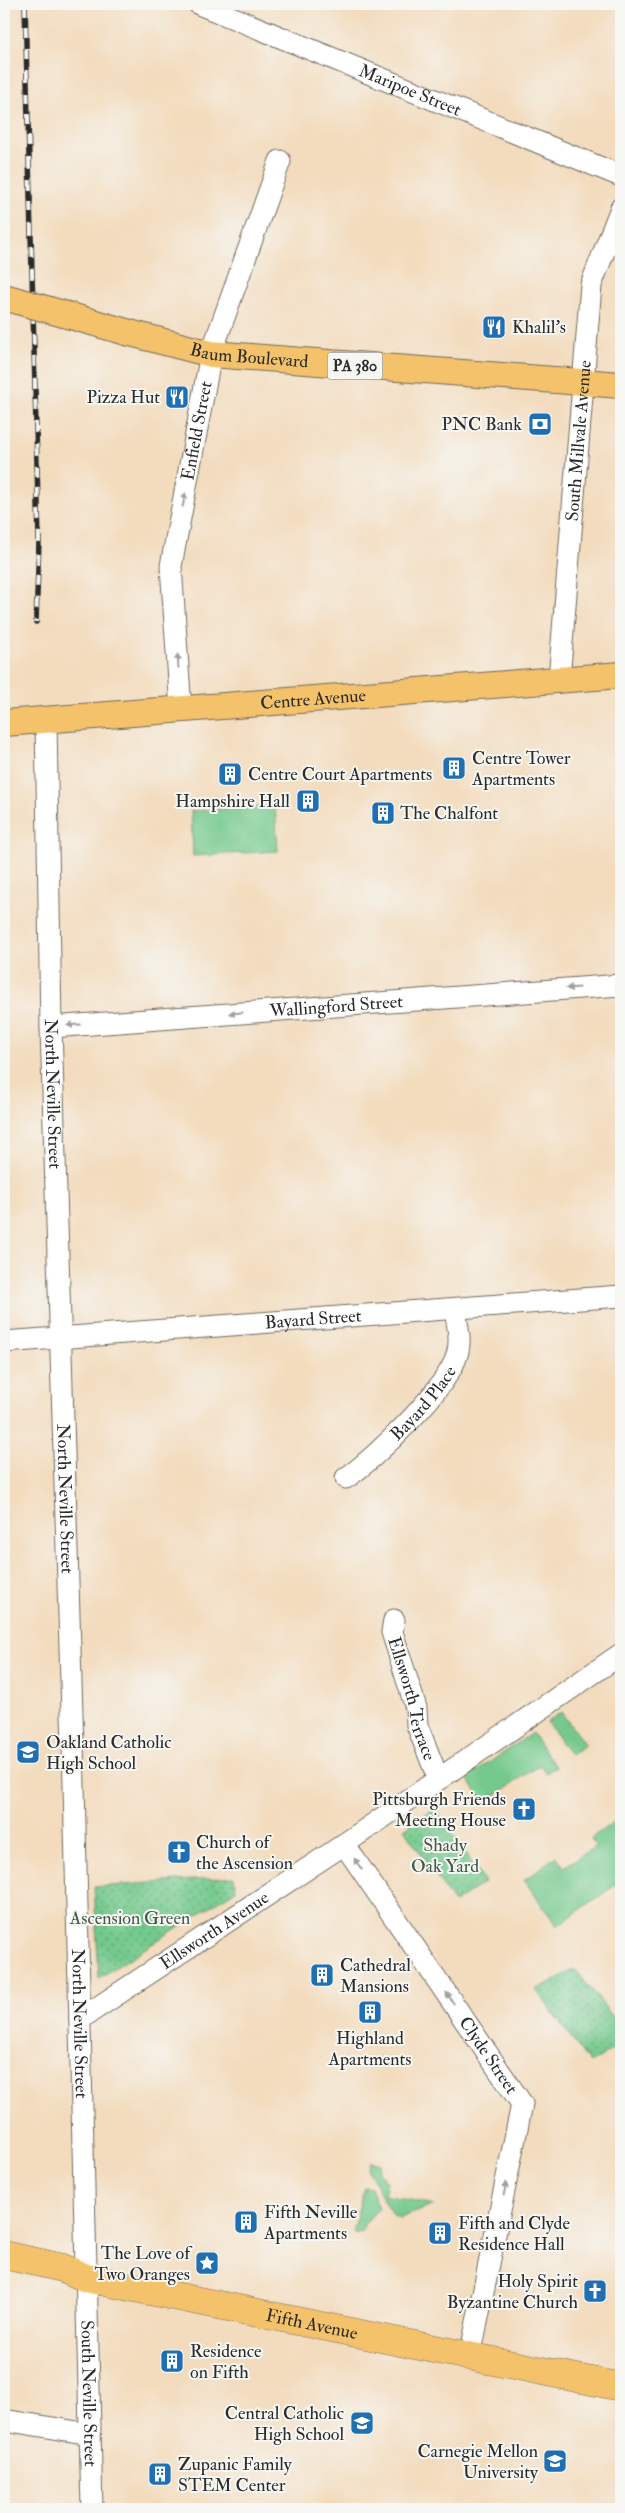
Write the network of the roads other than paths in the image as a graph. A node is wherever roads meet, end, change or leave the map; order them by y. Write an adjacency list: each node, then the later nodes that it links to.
1 (199, 4): 3 (street, Maripoe Street)
2 (280, 161): 6 (street, Enfield Street)
3 (621, 176)
4 (621, 208): 7 (street, South Millvale Avenue)
5 (4, 297): 6 (main road, Baum Boulevard / PA 380, bridge)
6 (211, 354): 7 (main road, Baum Boulevard / PA 380); 11 (street, Enfield Street, one-way to 6)
7 (582, 382): 8 (main road, Baum Boulevard / PA 380); 10 (street, South Millvale Avenue)
8 (621, 385)
9 (621, 675): 10 (main road, Centre Avenue)
10 (559, 680): 11 (main road, Centre Avenue)
11 (181, 710): 12 (main road, Centre Avenue)
12 (46, 719): 13 (main road, Centre Avenue); 15 (street, North Neville Street)
13 (4, 723)
14 (621, 985): 15 (street, Wallingford Street, one-way to 15)
15 (51, 1027): 18 (street, North Neville Street)
16 (621, 1296): 17 (street, Bayard Street)
17 (455, 1310): 18 (street, Bayard Street); 20 (street, Bayard Place)
18 (60, 1337): 19 (street, Bayard Street); 25 (street, North Neville Street)
19 (4, 1342)
20 (346, 1478)
21 (394, 1620): 23 (street, Ellsworth Terrace)
22 (621, 1654): 23 (street, Ellsworth Avenue)
23 (438, 1778): 24 (street, Ellsworth Avenue)
24 (344, 1844): 25 (street, Ellsworth Avenue); 28 (street, Clyde Street, one-way to 24)
25 (80, 2019): 27 (street, North Neville Street)
26 (4, 2255): 27 (highway, Fifth Avenue)
27 (86, 2278): 28 (highway, Fifth Avenue); 31 (street, South Neville Street)
28 (470, 2356): 29 (highway, Fifth Avenue)
29 (621, 2387)
30 (4, 2420): 31 (street)
31 (90, 2434): 32 (street, South Neville Street)
32 (92, 2509)

